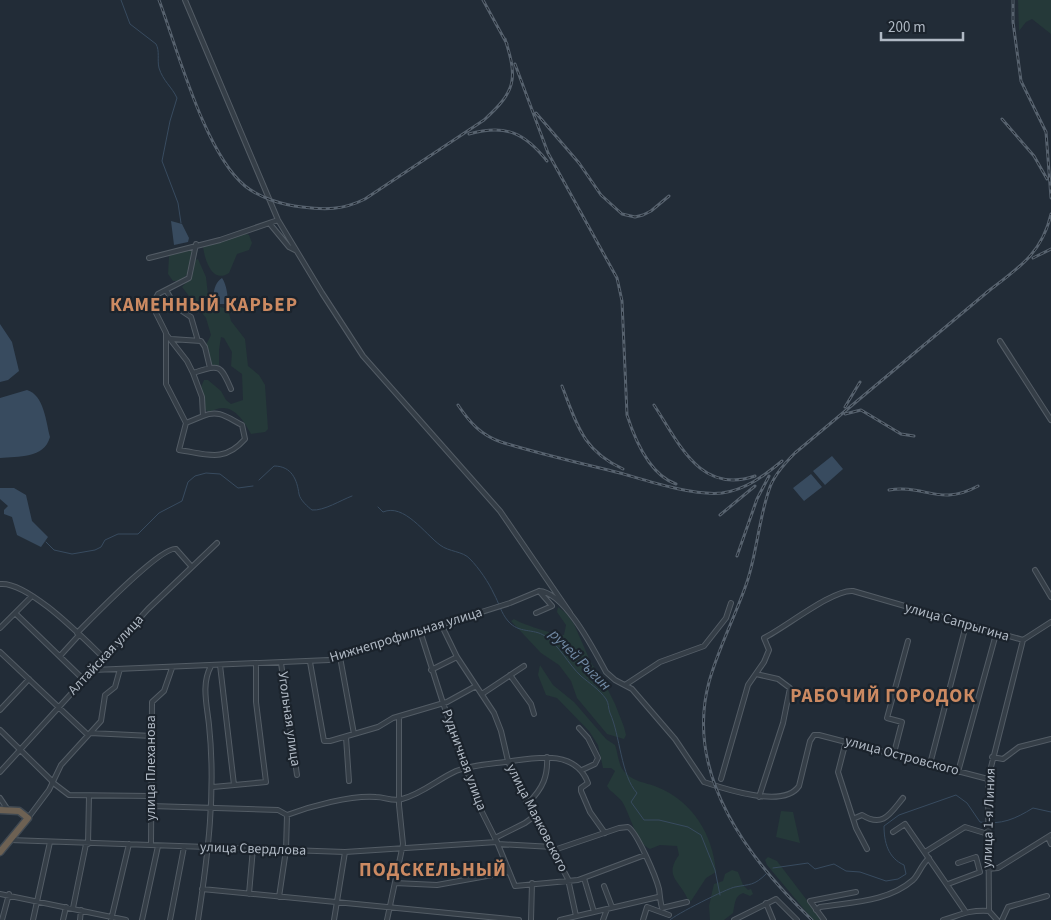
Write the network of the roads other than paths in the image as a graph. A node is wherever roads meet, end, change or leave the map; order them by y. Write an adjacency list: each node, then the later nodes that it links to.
1 (185, 0): 2 (street)
2 (278, 220): 3 (street); 5 (street)
3 (270, 224): 4 (street); 5 (street)
4 (196, 244): 6 (street); 7 (street)
5 (296, 250): 27 (street)
6 (149, 258)
7 (166, 290): 8 (street); 10 (street)
8 (165, 332): 9 (street); 17 (street)
9 (171, 339): 10 (street); 13 (street)
10 (198, 341): 12 (street)
11 (1000, 342): 16 (street)
12 (210, 368): 13 (street); 14 (street)
13 (192, 373): 15 (street)
14 (231, 389)
15 (203, 416): 17 (street); 17 (street)
16 (1051, 420)
17 (186, 423)
18 (216, 543): 19 (street, Алтайская улица)
19 (191, 566): 34 (street); 40 (street, Алтайская улица)
20 (1035, 570): 24 (street)
21 (0, 584): 23 (street)
22 (539, 591): 26 (street); 27 (street); 30 (street, Нижнепрофильная улица)
23 (31, 597): 28 (street); 34 (street)
24 (1051, 597)
25 (731, 603): 57 (street)
26 (536, 613)
27 (570, 613): 57 (street)
28 (16, 614): 32 (street); 39 (street)
29 (1051, 622): 37 (street, улица Сапрыгина)
30 (441, 624): 33 (street, Нижнепрофильная улица); 42 (street, улица Маяковского)
31 (966, 625): 35 (street, улица Сапрыгина); 53 (street, улица Сапрыгина); 78 (street)
32 (0, 628)
33 (420, 631): 41 (street, Нижнепрофильная улица); 52 (street, Рудничная улица)
34 (78, 634): 39 (street); 40 (street)
35 (996, 634): 37 (street, улица Сапрыгина); 82 (street)
36 (908, 640): 74 (street)
37 (1023, 640): 76 (street, улица 1-я Линия)
38 (0, 653): 55 (street)
39 (60, 656): 56 (street)
40 (104, 657): 51 (street, Алтайская улица)
41 (340, 657): 45 (street, Нижнепрофильная улица); 68 (street)
42 (458, 657): 52 (street); 58 (street, улица Маяковского)
43 (256, 662): 44 (street, Нижнепрофильная улица); 46 (street, Нижнепрофильная улица); 88 (street)
44 (281, 662): 45 (street, Нижнепрофильная улица); 83 (street, Угольная улица)
45 (310, 662): 70 (street)
46 (220, 665): 47 (street, Нижнепрофильная улица); 88 (street)
47 (211, 666): 49 (street, Нижнепрофильная улица); 89 (street)
48 (524, 666): 54 (street)
49 (172, 668): 50 (street, Нижнепрофильная улица); 69 (street, улица Плеханова)
50 (120, 669): 51 (street, Нижнепрофильная улица); 67 (street)
51 (93, 670): 56 (street, Алтайская улица)
52 (431, 670): 60 (street, Рудничная улица)
53 (756, 674): 84 (street); 92 (street)
54 (510, 675): 59 (street); 63 (street)
55 (28, 679): 61 (street); 62 (street)
56 (84, 680): 61 (street, Алтайская улица)
57 (625, 685): 92 (street)
58 (476, 686): 59 (street, улица Маяковского); 60 (street)
59 (482, 694): 77 (street, улица Маяковского)
60 (443, 703): 64 (street); 79 (street, Рудничная улица)
61 (58, 707): 67 (street); 73 (street, Алтайская улица)
62 (0, 710)
63 (534, 714)
64 (399, 717): 68 (street); 95 (street)
65 (580, 728): 80 (street)
66 (0, 730): 73 (street)
67 (89, 734): 69 (street); 86 (street)
68 (354, 734): 70 (street)
69 (152, 736): 91 (street, улица Плеханова)
70 (346, 737): 87 (street)
71 (1051, 739): 76 (street)
72 (846, 741): 74 (street, улица Островского); 92 (street, улица Островского); 104 (street)
73 (19, 748): 81 (street, Алтайская улица); 86 (street)
74 (894, 753): 78 (street, улица Островского)
75 (547, 757): 77 (street); 80 (street); 96 (street)
76 (992, 757): 85 (street, улица 1-я Линия)
77 (508, 761): 79 (street); 96 (street, улица Маяковского)
78 (930, 764): 82 (street, улица Островского)
79 (466, 768): 95 (street); 110 (street, Рудничная улица)
80 (582, 770): 107 (street)
81 (0, 772)
82 (958, 772): 85 (street, улица Островского)
83 (297, 775)
84 (720, 779)
85 (988, 780): 106 (street, улица 1-я Линия)
86 (52, 781): 90 (street); 103 (street)
87 (349, 781)
88 (234, 785): 89 (street)
89 (212, 787): 98 (street)
90 (89, 796): 91 (street); 113 (street)
91 (150, 796): 97 (street, улица Плеханова)
92 (759, 797)
93 (0, 798): 100 (street)
94 (903, 798): 104 (street)
95 (400, 800): 101 (street); 121 (street)
96 (528, 802): 102 (street, улица Маяковского)
97 (151, 806): 98 (street); 116 (street, улица Плеханова)
98 (210, 806): 101 (street); 119 (street)
99 (0, 810): 100 (highway)
100 (8, 810): 103 (highway)
101 (287, 815): 124 (street)
102 (536, 815): 110 (street); 122 (street, улица Маяковского)
103 (28, 818): 109 (highway)
104 (855, 818): 123 (street)
105 (893, 832): 127 (street)
106 (988, 832): 127 (street); 131 (street, улица 1-я Линия)
107 (605, 833): 122 (street, улица Свердлова); 128 (street, улица Свердлова)
108 (1049, 836): 115 (street); 131 (street)
109 (9, 841): 111 (street, улица Свердлова); 112 (street, улица Свердлова); 125 (highway)
110 (497, 841): 121 (street, улица Свердлова); 122 (street, улица Свердлова); 132 (street, Рудничная улица)
111 (50, 842): 113 (street, улица Свердлова); 148 (street)
112 (0, 843)
113 (87, 844): 114 (street, улица Свердлова); 156 (street)
114 (129, 844): 116 (street, улица Свердлова); 166 (street)
115 (1051, 844)
116 (152, 846): 117 (street, улица Свердлова)
117 (158, 846): 118 (street, улица Свердлова); 172 (street)
118 (184, 847): 119 (street, улица Свердлова); 173 (street)
119 (208, 847): 120 (street, улица Свердлова); 139 (street)
120 (253, 848): 124 (street, улица Свердлова); 143 (street)
121 (402, 848): 126 (street, улица Свердлова); 135 (street)
122 (553, 849): 134 (street, улица Маяковского)
123 (867, 849)
124 (286, 850): 126 (street, улица Свердлова); 145 (street)
125 (0, 852)
126 (345, 852): 151 (street)
127 (925, 852): 129 (street)
128 (645, 855): 133 (street); 146 (street)
129 (930, 858): 137 (street); 159 (street)
130 (958, 863): 137 (street)
131 (988, 869): 162 (street, улица 1-я Линия)
132 (509, 872): 135 (street); 136 (street, Рудничная улица)
133 (584, 878): 134 (street); 163 (street)
134 (568, 881): 136 (street); 165 (street, улица Маяковского)
135 (395, 883): 157 (street)
136 (532, 883): 178 (street)
137 (948, 884): 161 (street)
138 (604, 886): 154 (street)
139 (202, 889): 143 (street); 174 (street)
140 (856, 892): 147 (street)
141 (0, 894): 142 (street)
142 (9, 894): 148 (street); 167 (street)
143 (249, 894): 145 (street)
144 (1047, 896): 188 (street)
145 (279, 897): 151 (street)
146 (658, 897): 149 (street); 150 (street)
147 (824, 898): 159 (street); 159 (street)
148 (36, 900): 153 (street); 168 (street)
149 (645, 900): 154 (street); 155 (street)
150 (687, 902)
151 (337, 903): 157 (street); 175 (street)
152 (766, 903): 182 (street); 183 (street); 184 (street)
153 (66, 907): 156 (street); 169 (street)
154 (612, 907): 158 (street)
155 (647, 907): 164 (street); 181 (street)
156 (73, 908): 160 (street)
157 (391, 908): 176 (street); 177 (street)
158 (607, 909): 163 (street); 180 (street)
159 (818, 909): 185 (street)
160 (81, 910): 166 (street); 170 (street)
161 (965, 911): 162 (street); 186 (street)
162 (989, 911): 187 (street)
163 (595, 912): 165 (street); 180 (street)
164 (669, 915)
165 (576, 916): 179 (street)
166 (111, 918): 171 (street)
167 (2, 920)
168 (32, 920)
169 (63, 920)
170 (80, 920)
171 (126, 920)
172 (142, 920)
173 (170, 920)
174 (198, 920)
175 (334, 920)
176 (387, 920)
177 (519, 920)
178 (531, 920)
179 (560, 920)
180 (602, 920)
181 (643, 920)
182 (734, 920)
183 (773, 920)
184 (797, 920)
185 (824, 920)
186 (943, 920)
187 (997, 920)
188 (1002, 920)

